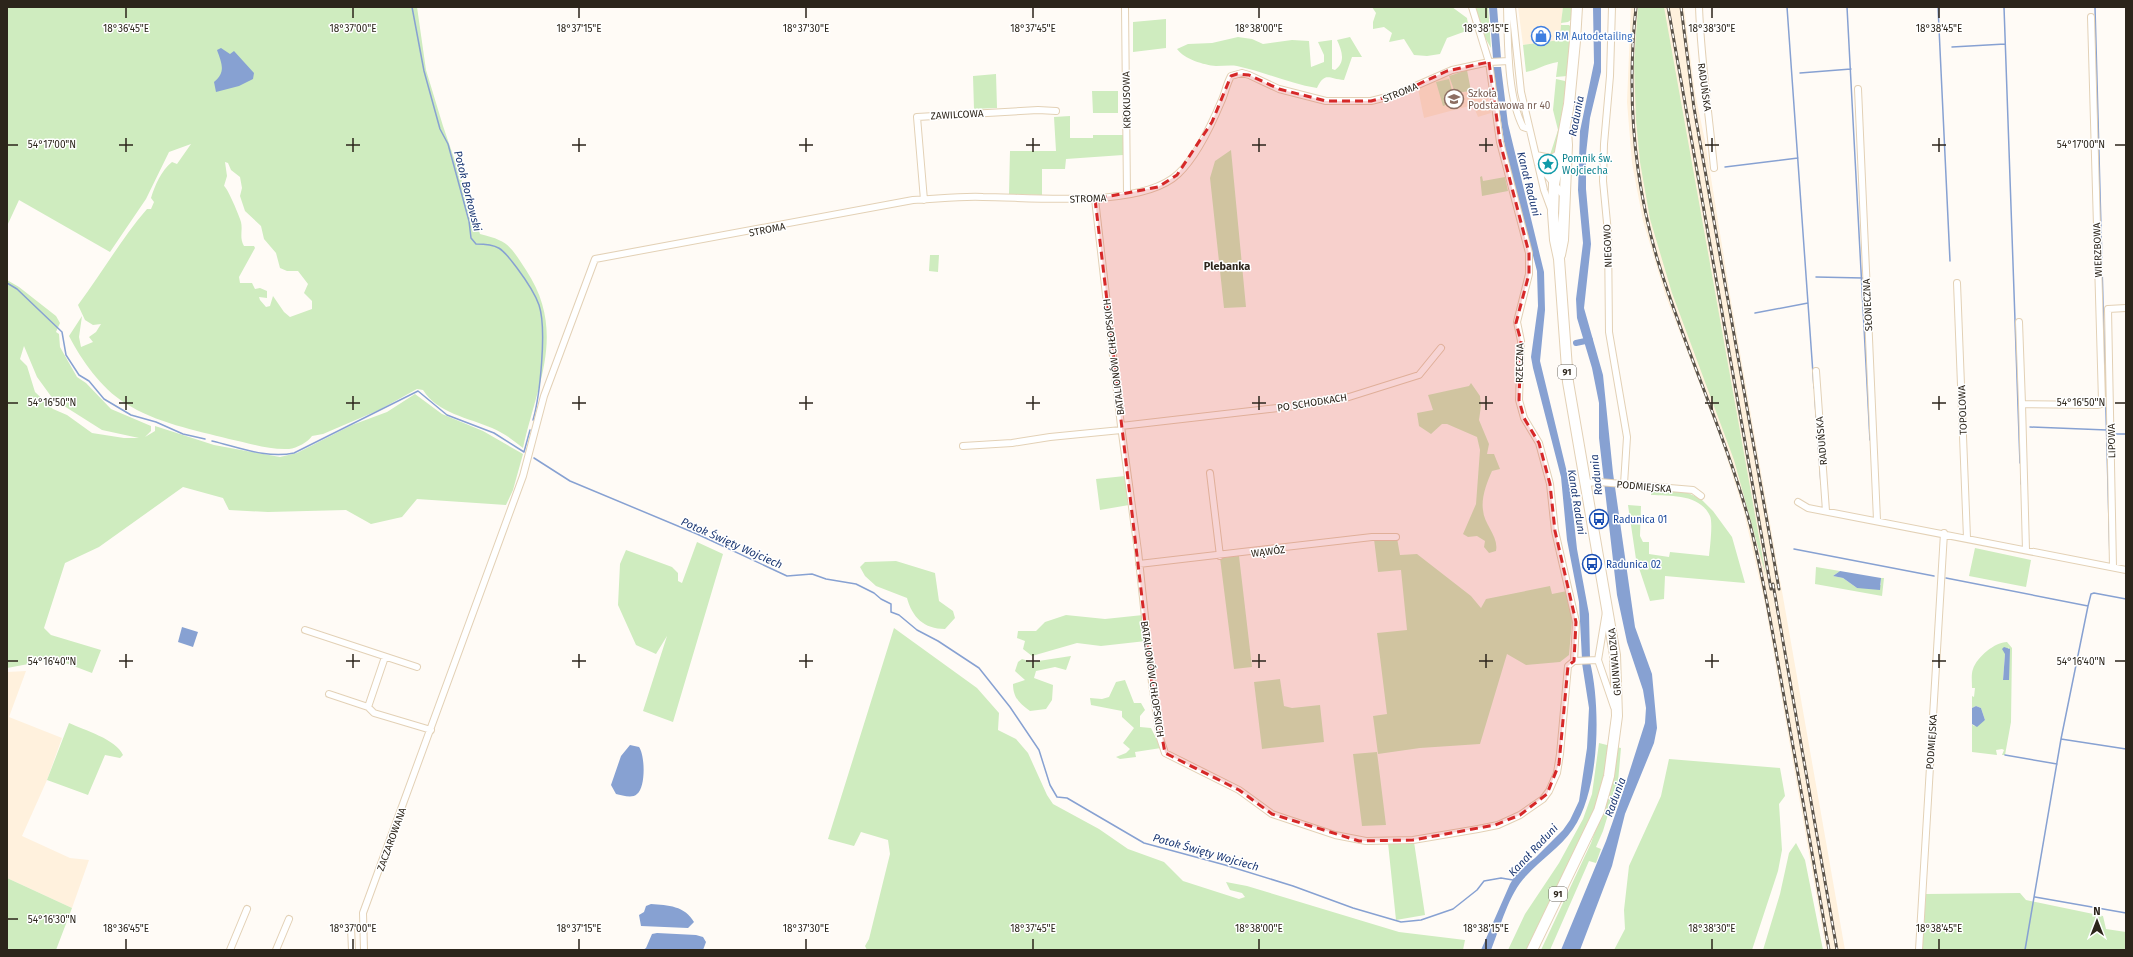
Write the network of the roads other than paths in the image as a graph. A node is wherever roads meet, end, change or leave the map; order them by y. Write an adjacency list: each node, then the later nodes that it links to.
1 (1125, 7): 20 (street, KROKUSOWA)
2 (1472, 7): 10 (street, RZECZNA)
3 (1507, 7): 9 (street)
4 (1512, 7): 13 (street)
5 (1577, 7): 14 (main road, 91)
6 (1612, 7): 37 (street, NIEGOWO)
7 (1699, 7): 18 (street, RADUŃSKA)
8 (2090, 17): 32 (street, WIERZBOWA)
9 (1509, 61): 10 (street, STROMA); 13 (street)
10 (1490, 62): 20 (street, STROMA); 54 (street, RZECZNA)
11 (1858, 89): 41 (street, SŁONECZNA)
12 (1056, 111): 22 (street, ZAWILCOWA)
13 (1529, 129): 16 (street)
14 (1565, 129): 15 (main road, 91); 21 (main road, 91)
15 (1559, 154): 16 (street); 19 (main road, 91)
16 (1536, 155): 17 (street)
17 (1538, 164): 19 (street); 24 (street)
18 (1714, 168)
19 (1554, 184): 21 (street); 24 (main road, 91)
20 (1127, 194): 23 (street, STROMA)
21 (1564, 196): 26 (main road, 91)
22 (924, 200): 23 (street, STROMA); 25 (street, STROMA)
23 (1095, 200): 33 (street, BATALIONÓW CHŁOPSKICH)
24 (1553, 212): 26 (main road, 91)
25 (595, 259): 59 (street, ZACZAROWANA)
26 (1559, 259): 36 (main road, 91)
27 (1957, 283): 44 (street, TOPOLOWA)
28 (2126, 308): 48 (street, LIPOWA)
29 (2019, 322): 32 (street)
30 (1441, 348): 33 (street, PO SCHODKACH)
31 (1816, 371): 40 (street, RADUŃSKA)
32 (2022, 404): 45 (street)
33 (1121, 428): 34 (street, PO SCHODKACH); 47 (street, BATALIONÓW CHŁOPSKICH)
34 (963, 446)
35 (1210, 473): 46 (street)
36 (1585, 483): 37 (street, PODMIEJSKA); 50 (main road, GRUNWALDZKA / 91)
37 (1622, 484): 38 (street, PODMIEJSKA)
38 (1701, 496)
39 (1798, 502): 40 (street)
40 (1826, 511): 41 (street)
41 (1877, 520): 42 (street)
42 (1944, 533): 44 (street); 70 (street, PODMIEJSKA)
43 (1396, 537): 46 (street, WĄWÓZ)
44 (1967, 538): 45 (street)
45 (2026, 550): 48 (street)
46 (1220, 556): 47 (street, WĄWÓZ)
47 (1139, 564): 54 (street, BATALIONÓW CHŁOPSKICH)
48 (2113, 567): 49 (street)
49 (2126, 570)
50 (1608, 609): 53 (street); 58 (main road, GRUNWALDZKA / 91)
51 (305, 630): 52 (street)
52 (386, 656): 55 (street); 57 (street)
53 (1595, 660): 54 (street); 58 (street)
54 (1574, 661)
55 (417, 667)
56 (329, 694): 57 (street)
57 (368, 708): 59 (street)
58 (1617, 716): 60 (main road, GRUNWALDZKA / 91)
59 (431, 730): 67 (street, ZACZAROWANA)
60 (1586, 839): 68 (main road, GRUNWALDZKA / 91); 69 (main road, GRUNWALDZKA / 91)
61 (247, 909): 64 (street)
62 (289, 918): 65 (street)
63 (351, 927): 66 (street)
64 (230, 950)
65 (276, 950)
66 (352, 950)
67 (364, 950)
68 (1532, 950)
69 (1537, 950)
70 (1919, 950)

